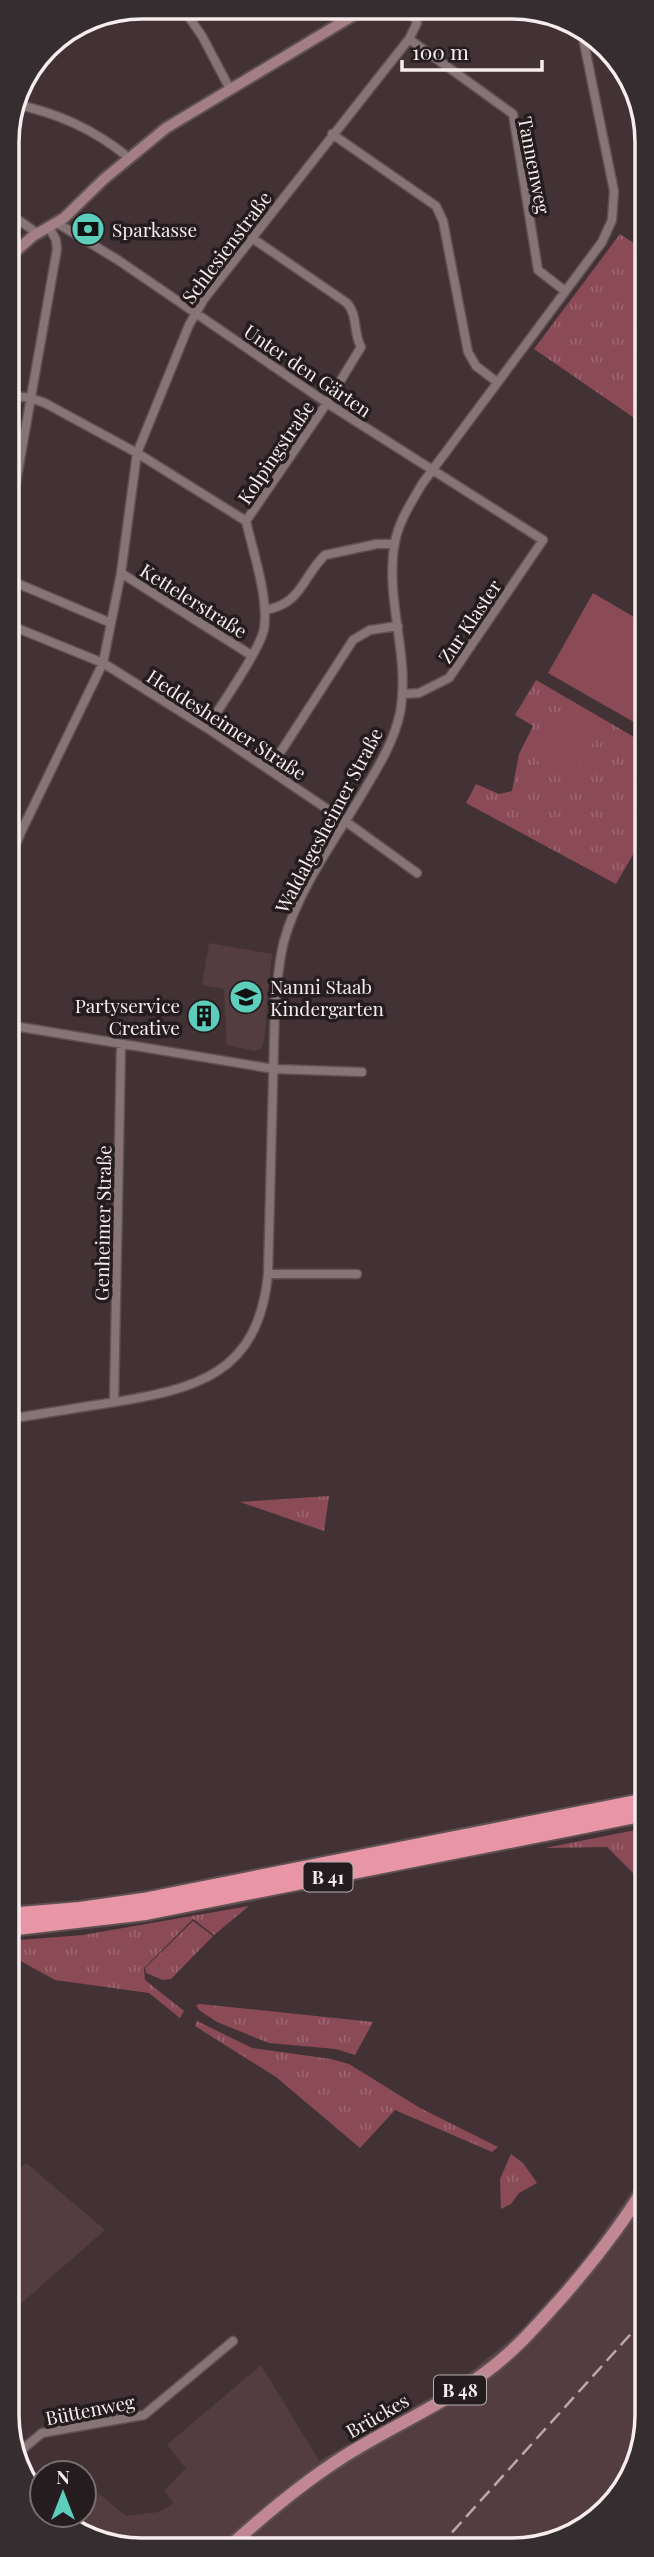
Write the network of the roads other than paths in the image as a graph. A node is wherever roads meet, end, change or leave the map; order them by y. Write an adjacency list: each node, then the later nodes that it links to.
1 (347, 19): 6 (street)
2 (415, 19): 4 (street)
3 (190, 20): 6 (street)
4 (409, 39): 8 (street, Schlesienstraße); 15 (street, Tannenweg)
5 (584, 43): 15 (street, Waldalgesheimer Straße)
6 (230, 89): 9 (street)
7 (24, 106): 9 (street)
8 (332, 134): 13 (street, Schlesienstraße); 17 (street)
9 (128, 157): 11 (street)
10 (20, 220): 12 (street)
11 (53, 225): 12 (street); 16 (street, Unter den Gärten); 19 (street)
12 (37, 233): 14 (street)
13 (252, 238): 16 (street, Schlesienstraße); 20 (street, Kolpingstraße)
14 (20, 248)
15 (565, 291): 17 (street, Waldalgesheimer Straße)
16 (195, 313): 20 (street, Unter den Gärten); 21 (street, Schlesienstraße)
17 (497, 382): 23 (street, Waldalgesheimer Straße)
18 (20, 397): 19 (street)
19 (31, 398): 21 (street); 22 (street)
20 (327, 404): 23 (street, Unter den Gärten); 24 (street, Kolpingstraße)
21 (137, 453): 24 (street); 27 (street, Schlesienstraße)
22 (20, 461)
23 (432, 470): 25 (street, Unter den Gärten); 26 (street, Waldalgesheimer Straße)
24 (247, 522): 29 (street, Kolpingstraße)
25 (543, 540): 35 (street, Zur Klaster)
26 (395, 544): 29 (street); 31 (street, Waldalgesheimer Straße)
27 (121, 573): 30 (street, Schlesienstraße); 33 (street, Kettelerstraße)
28 (20, 584): 30 (street)
29 (265, 610): 33 (street, Kolpingstraße)
30 (111, 623): 34 (street, Schlesienstraße)
31 (398, 626): 35 (street, Waldalgesheimer Straße); 37 (street)
32 (20, 629): 34 (street, Heddesheimer Straße)
33 (251, 655): 36 (street, Kolpingstraße)
34 (103, 663): 36 (street, Heddesheimer Straße); 39 (street, Schlesienstraße)
35 (402, 694): 38 (street, Waldalgesheimer Straße)
36 (207, 727): 37 (street, Heddesheimer Straße)
37 (269, 770): 38 (street, Heddesheimer Straße)
38 (345, 821): 40 (street, Heddesheimer Straße); 43 (street, Waldalgesheimer Straße)
39 (20, 835)
40 (416, 873)
41 (20, 1027): 42 (street)
42 (121, 1045): 43 (street); 47 (street, Genheimer Straße)
43 (274, 1069): 44 (street); 45 (street, Waldalgesheimer Straße)
44 (362, 1072)
45 (268, 1274): 46 (street); 47 (street, Waldalgesheimer Straße)
46 (357, 1274)
47 (114, 1402): 48 (street, Waldalgesheimer Straße)
48 (19, 1417)
49 (634, 1802): 51 (highway, B 41)
50 (634, 1816): 52 (highway, B 41)
51 (19, 1913)
52 (19, 1928)
53 (634, 2203): 56 (main road, Brückes / B 48)
54 (233, 2342): 55 (street, Büttenweg)
55 (24, 2448)
56 (240, 2538)

